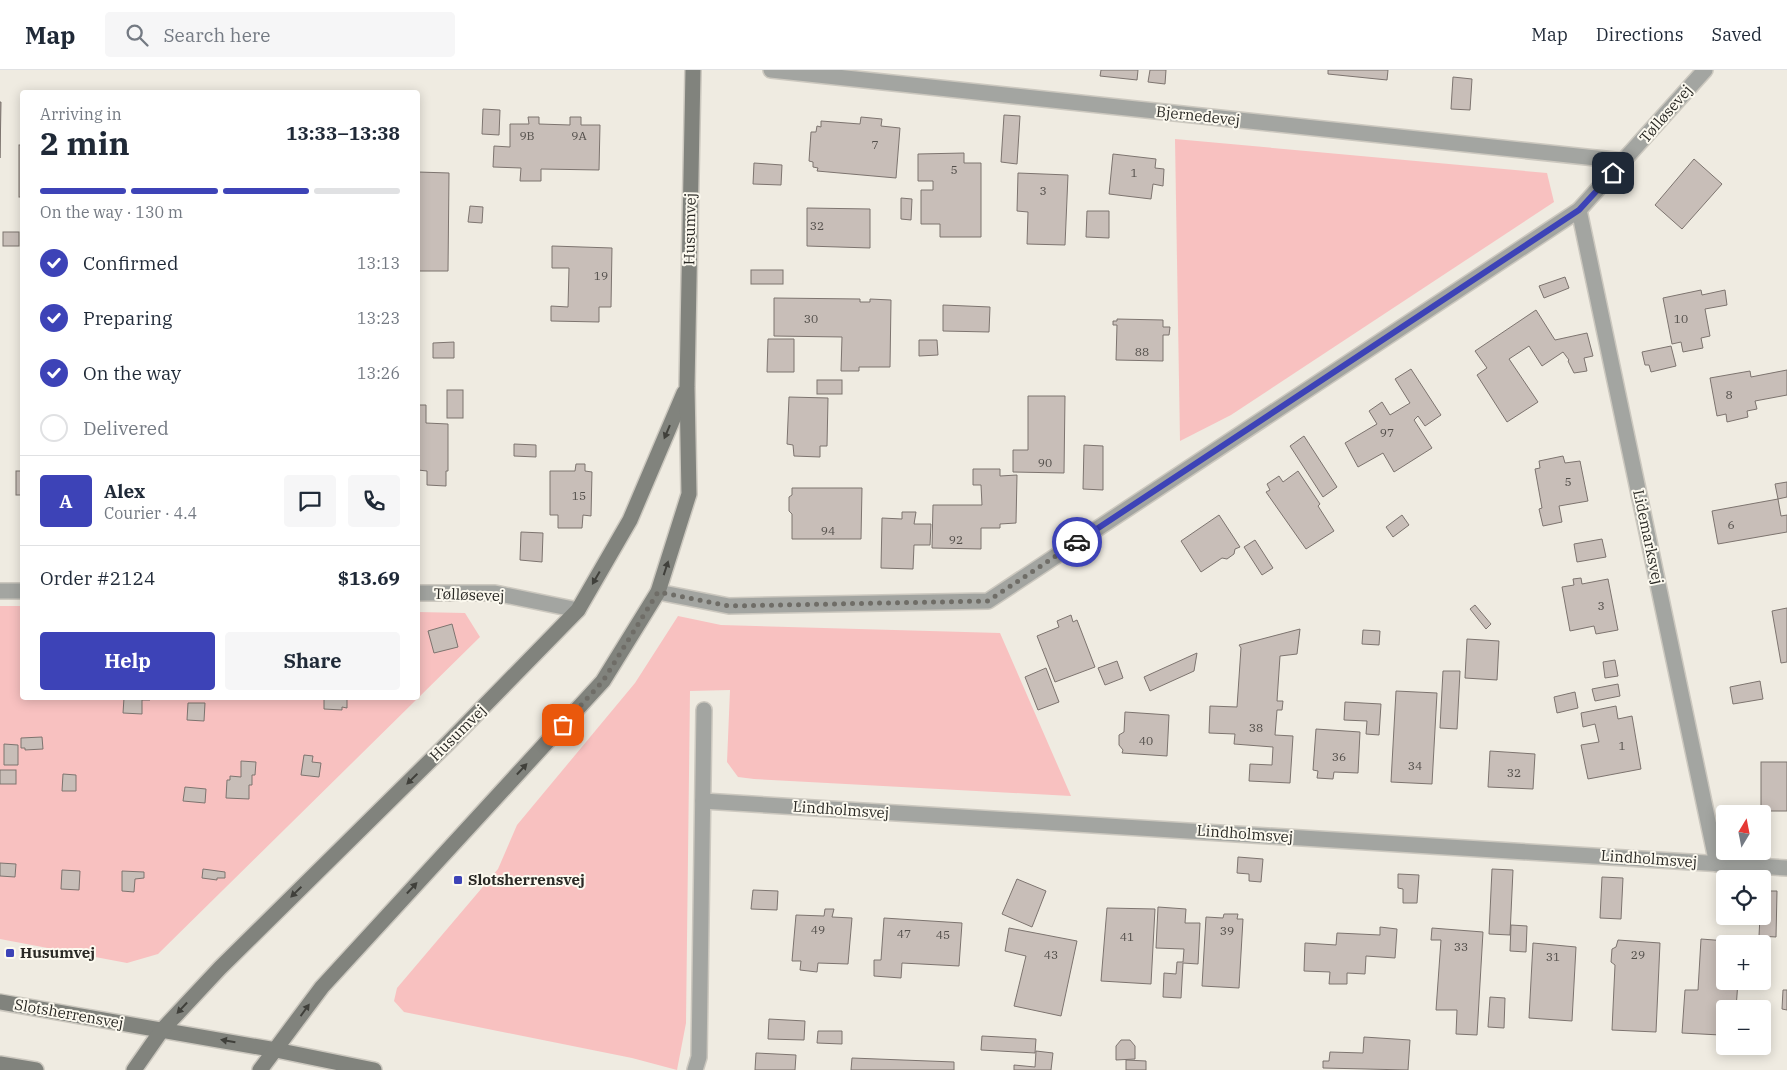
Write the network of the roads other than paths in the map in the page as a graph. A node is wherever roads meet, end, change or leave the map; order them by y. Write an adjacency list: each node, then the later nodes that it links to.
1 (693, 70): 6 (street, Husumvej)
2 (771, 70): 4 (street, Bjernedevej)
3 (1705, 70): 4 (street, Tølløsevej)
4 (1624, 161): 5 (street, Tølløsevej)
5 (1579, 210): 9 (street, Tølløsevej); 14 (street, Lidemarksvej)
6 (687, 388): 9 (street, Husumvej, one-way to 6); 11 (street, Husumvej, one-way to 11)
7 (0, 591): 8 (street)
8 (20, 591)
9 (658, 592): 18 (street, Husumvej, one-way to 9)
10 (420, 593): 11 (street, Tølløsevej)
11 (578, 610): 17 (street, Husumvej, one-way to 17)
12 (704, 710): 13 (street)
13 (703, 801): 14 (street, Lindholmsvej); 24 (street)
14 (1717, 864): 15 (street, Lindholmsvej)
15 (1787, 868)
16 (0, 1002): 17 (street, Slotsherrensvej)
17 (162, 1030): 18 (street, Slotsherrensvej, one-way to 17); 21 (street, Husumvej)
18 (276, 1050): 22 (street, Husumvej); 23 (street, Slotsherrensvej)
19 (0, 1064): 20 (street)
20 (36, 1070)
21 (134, 1070)
22 (260, 1070)
23 (374, 1070)
24 (695, 1070)

